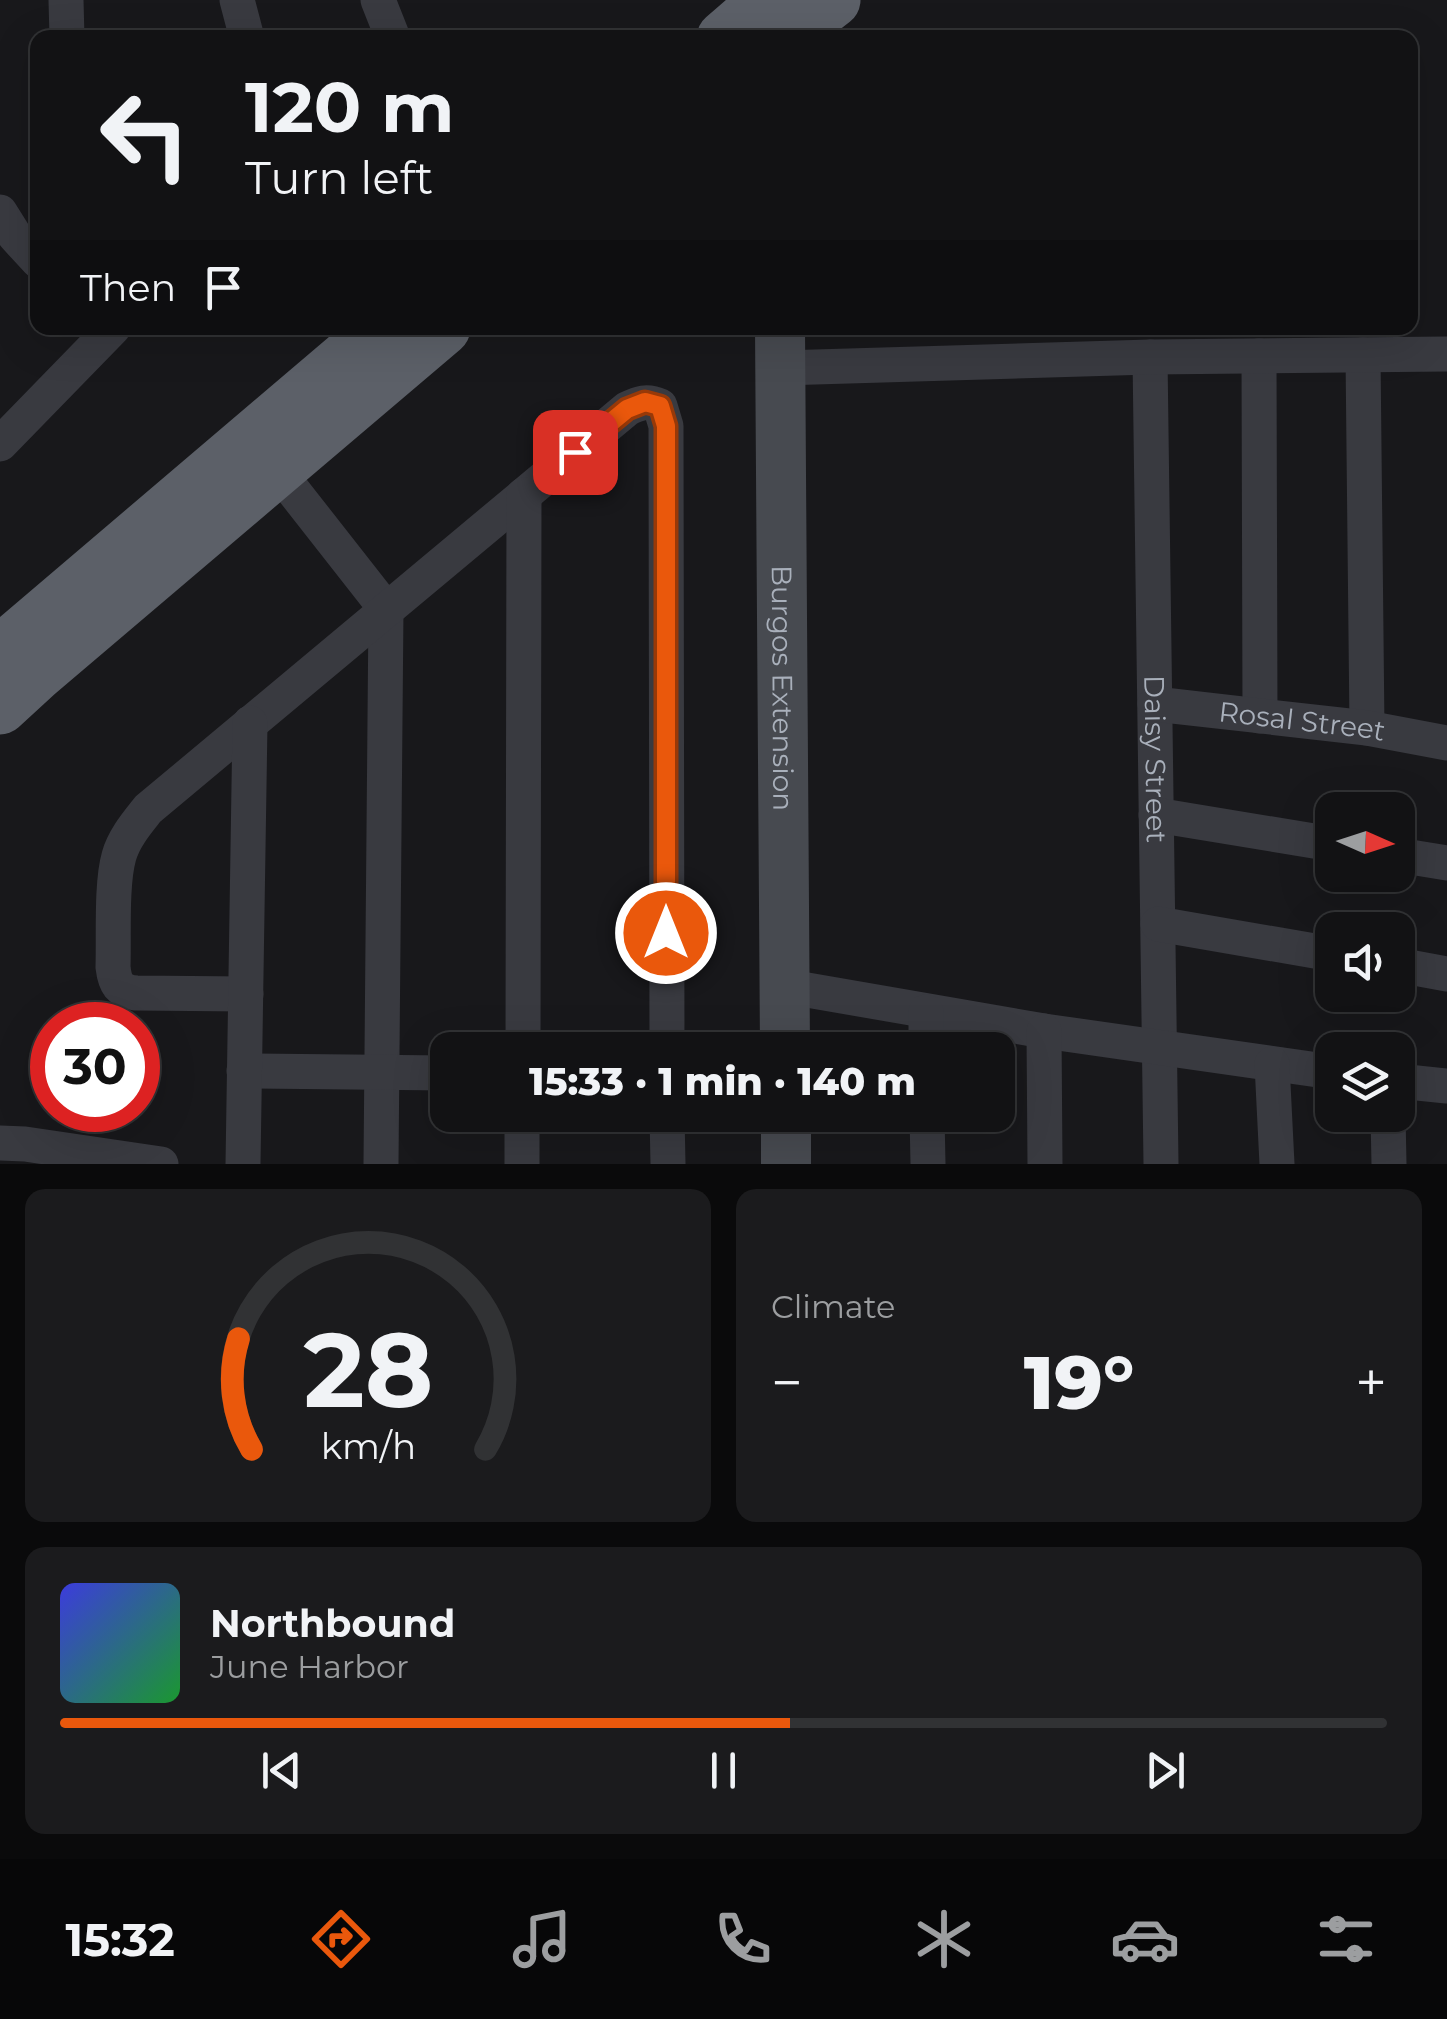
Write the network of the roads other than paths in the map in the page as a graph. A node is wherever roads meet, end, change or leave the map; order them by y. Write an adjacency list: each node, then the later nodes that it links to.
1 (66, 0): 7 (street)
2 (237, 0): 8 (street)
3 (378, 0): 9 (street)
4 (768, 0): 10 (highway)
5 (780, 0): 11 (main road)
6 (833, 0): 12 (highway)
7 (67, 30)
8 (245, 30)
9 (390, 30)
10 (733, 30)
11 (782, 30)
12 (793, 30)
13 (105, 335): 21 (street)
14 (375, 335): 22 (highway)
15 (433, 335): 22 (highway)
16 (780, 348): 20 (street); 39 (main road, Burgos Extension)
17 (1447, 354): 18 (street)
18 (1363, 355): 19 (street); 29 (street)
19 (1258, 356): 20 (street); 27 (street)
20 (1150, 357): 26 (street, Daisy Street)
21 (0, 444)
22 (264, 454): 24 (street); 25 (highway)
23 (524, 495): 24 (street); 43 (street); 44 (street)
24 (386, 610): 28 (street); 51 (street)
25 (12, 669)
26 (1155, 704): 27 (street, Rosal Street); 31 (street, Daisy Street)
27 (1260, 716): 29 (street, Rosal Street)
28 (250, 723): 40 (street); 40 (street)
29 (1367, 728): 30 (street, Rosal Street)
30 (1447, 743)
31 (1156, 816): 32 (street); 35 (street, Daisy Street)
32 (1315, 841)
33 (1415, 857): 34 (street)
34 (1447, 862)
35 (1158, 924): 36 (street); 47 (street, Daisy Street)
36 (1315, 951)
37 (1415, 968): 38 (street)
38 (1447, 974)
39 (784, 986): 41 (street); 45 (main road, Burgos Extension)
40 (246, 994): 50 (street)
41 (926, 1012): 42 (street); 46 (street)
42 (1044, 1031): 47 (street); 68 (street)
43 (523, 1032)
44 (666, 1032)
45 (784, 1032)
46 (926, 1032)
47 (1160, 1048): 48 (street); 69 (street, Daisy Street)
48 (1272, 1064): 49 (street); 70 (street)
49 (1315, 1070)
50 (244, 1071): 51 (street); 62 (street)
51 (381, 1073): 52 (street); 63 (street)
52 (430, 1073)
53 (1415, 1083): 54 (street)
54 (1447, 1086)
55 (522, 1132): 64 (street)
56 (667, 1132): 65 (street)
57 (786, 1132): 66 (main road)
58 (927, 1132): 67 (street)
59 (1388, 1132): 71 (street)
60 (0, 1143): 61 (street)
61 (161, 1164)
62 (243, 1164)
63 (380, 1164)
64 (522, 1164)
65 (668, 1164)
66 (786, 1164)
67 (928, 1164)
68 (1045, 1164)
69 (1162, 1164)
70 (1277, 1164)
71 (1388, 1164)

